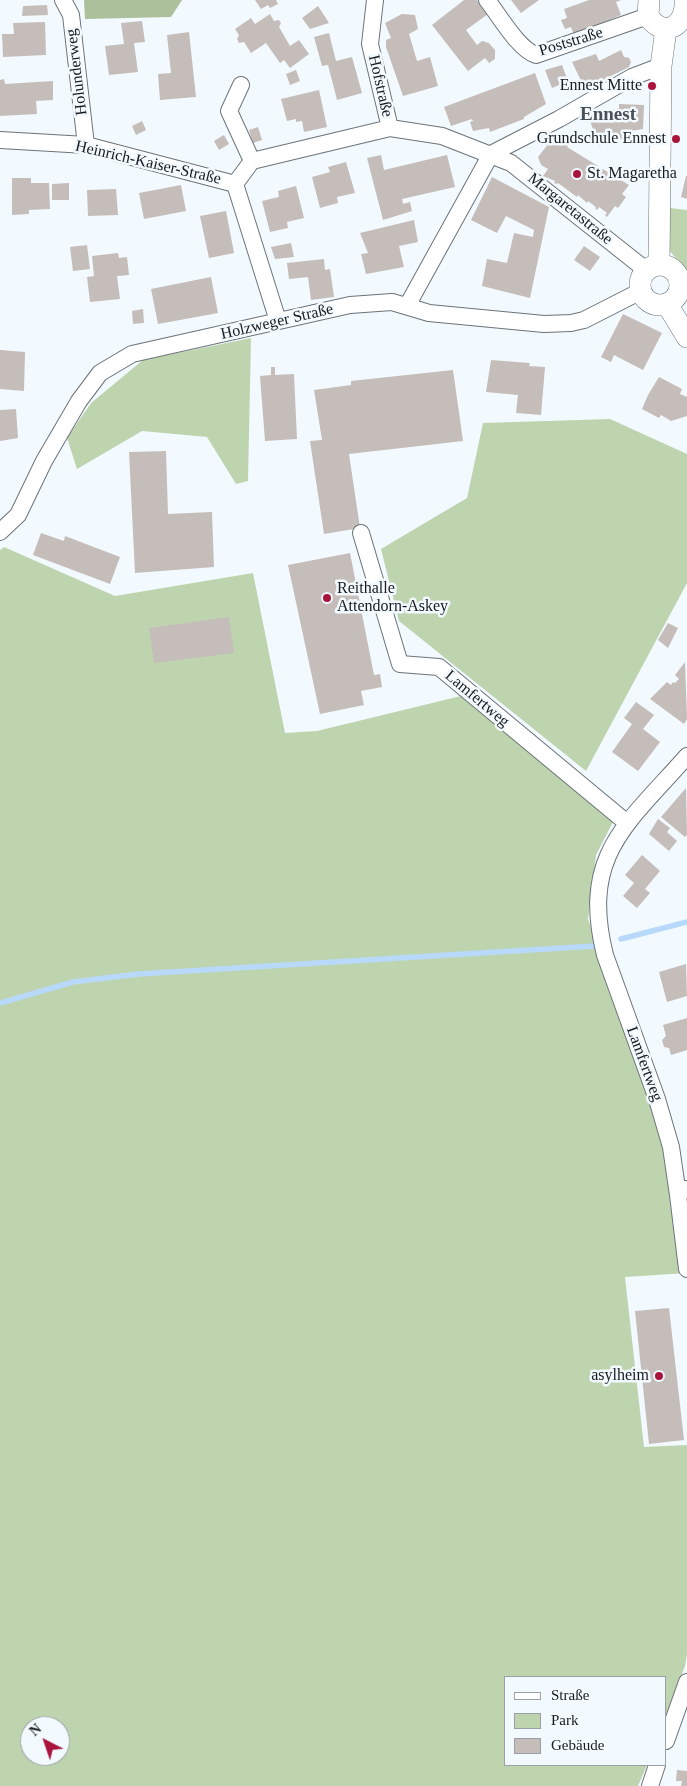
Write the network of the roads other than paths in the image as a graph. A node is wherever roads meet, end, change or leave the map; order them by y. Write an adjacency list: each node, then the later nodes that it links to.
1 (63, 0): 11 (street, Holunderweg)
2 (375, 0): 9 (street, Hofstraße)
3 (487, 0): 5 (street, Poststraße)
4 (685, 0): 6 (street)
5 (649, 8): 6 (street)
6 (666, 29): 7 (street)
7 (661, 66): 12 (street); 15 (street)
8 (241, 85): 13 (street)
9 (390, 128): 12 (street, Hofstraße); 13 (street)
10 (0, 140): 11 (street, Heinrich-Kaiser-Straße)
11 (86, 145): 14 (street, Heinrich-Kaiser-Straße)
12 (491, 154): 15 (street, Margaretastraße); 18 (street)
13 (252, 161): 14 (street, Heinrich-Kaiser-Straße)
14 (235, 184): 19 (street, Heinrich-Kaiser-Straße)
15 (653, 268): 16 (street); 17 (street)
16 (640, 291): 17 (street); 18 (street, Holzweger Straße)
17 (667, 304): 20 (street)
18 (407, 306): 19 (street, Holzweger Straße)
19 (278, 321): 21 (street, Holzweger Straße)
20 (687, 337)
21 (0, 532)
22 (361, 533): 24 (street, Lamfertweg)
23 (687, 756): 24 (street, Lamfertweg)
24 (627, 823): 25 (street, Lamfertweg)
25 (683, 1191): 26 (street, Lamfertweg)
26 (687, 1269)
27 (687, 1682): 28 (street)
28 (667, 1738)
29 (658, 1766): 30 (street)
30 (650, 1786)

